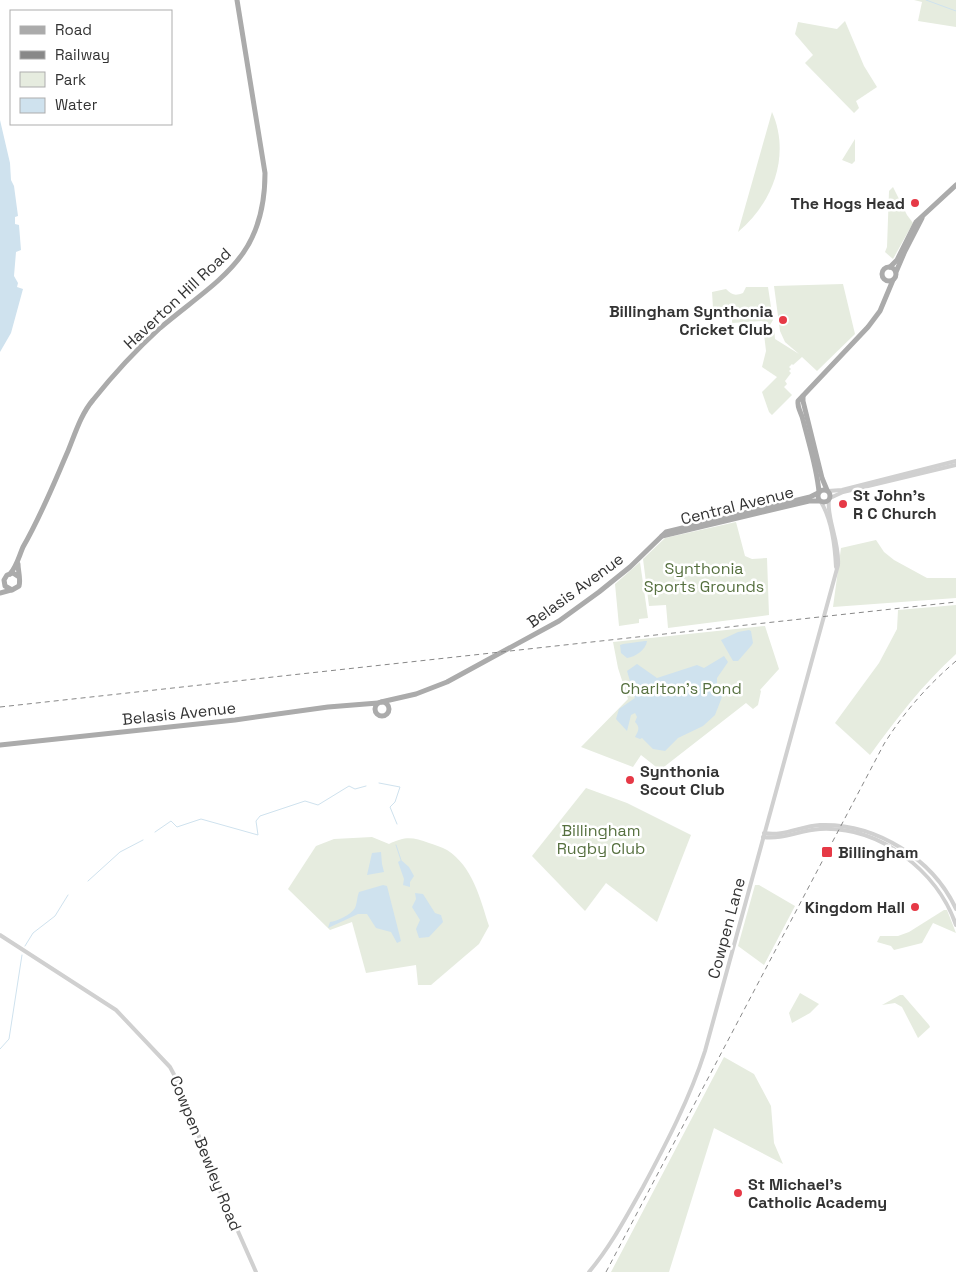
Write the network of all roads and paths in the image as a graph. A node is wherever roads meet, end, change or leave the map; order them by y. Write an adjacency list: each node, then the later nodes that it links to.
1 (237, 0): 20 (main road, Haverton Hill Road)
2 (956, 185): 3 (main road)
3 (924, 216): 4 (main road); 5 (main road)
4 (890, 267): 5 (main road); 6 (main road)
5 (896, 272): 7 (main road)
6 (886, 280): 7 (main road); 8 (main road)
7 (894, 280): 8 (main road)
8 (890, 290): 9 (main road)
9 (803, 396): 12 (main road); 13 (main road)
10 (955, 464): 11 (street, Central Avenue)
11 (912, 474): 12 (street, Central Avenue); 14 (street, Central Avenue)
12 (827, 490): 13 (main road, Central Avenue); 14 (main road)
13 (818, 492): 15 (main road, Central Avenue); 16 (main road, Central Avenue)
14 (829, 499): 15 (main road, Central Avenue); 18 (street, Cowpen Lane)
15 (820, 501): 16 (main road, Central Avenue); 18 (street, Cowpen Lane)
16 (711, 523): 17 (main road, Central Avenue); 19 (main road, Central Avenue)
17 (666, 532): 19 (main road, Belasis Avenue)
18 (834, 536): 32 (street, Cowpen Lane)
19 (661, 537): 26 (main road, Belasis Avenue)
20 (18, 561): 21 (main road, Haverton Hill Road); 22 (main road, Haverton Hill Road)
21 (10, 574): 22 (main road); 23 (main road, Haverton Hill Road)
22 (19, 577): 24 (main road)
23 (4, 583): 24 (main road); 25 (main road, Haverton Hill Road)
24 (12, 590): 25 (main road, Haverton Hill Road)
25 (0, 592)
26 (401, 698): 27 (main road, Belasis Avenue); 29 (main road, Belasis Avenue)
27 (380, 702): 28 (main road, Belasis Avenue); 29 (main road); 30 (main road)
28 (360, 704): 30 (main road); 31 (main road, Belasis Avenue)
29 (390, 708): 30 (main road)
30 (375, 712)
31 (0, 745)
32 (764, 835): 33 (street); 41 (street, Cowpen Lane)
33 (902, 852): 35 (street); 36 (street)
34 (956, 898): 35 (street)
35 (955, 903): 36 (street); 37 (street)
36 (948, 905): 38 (street)
37 (956, 909)
38 (956, 925)
39 (0, 935): 40 (street, Cowpen Bewley Road)
40 (256, 1272)
41 (589, 1272)

